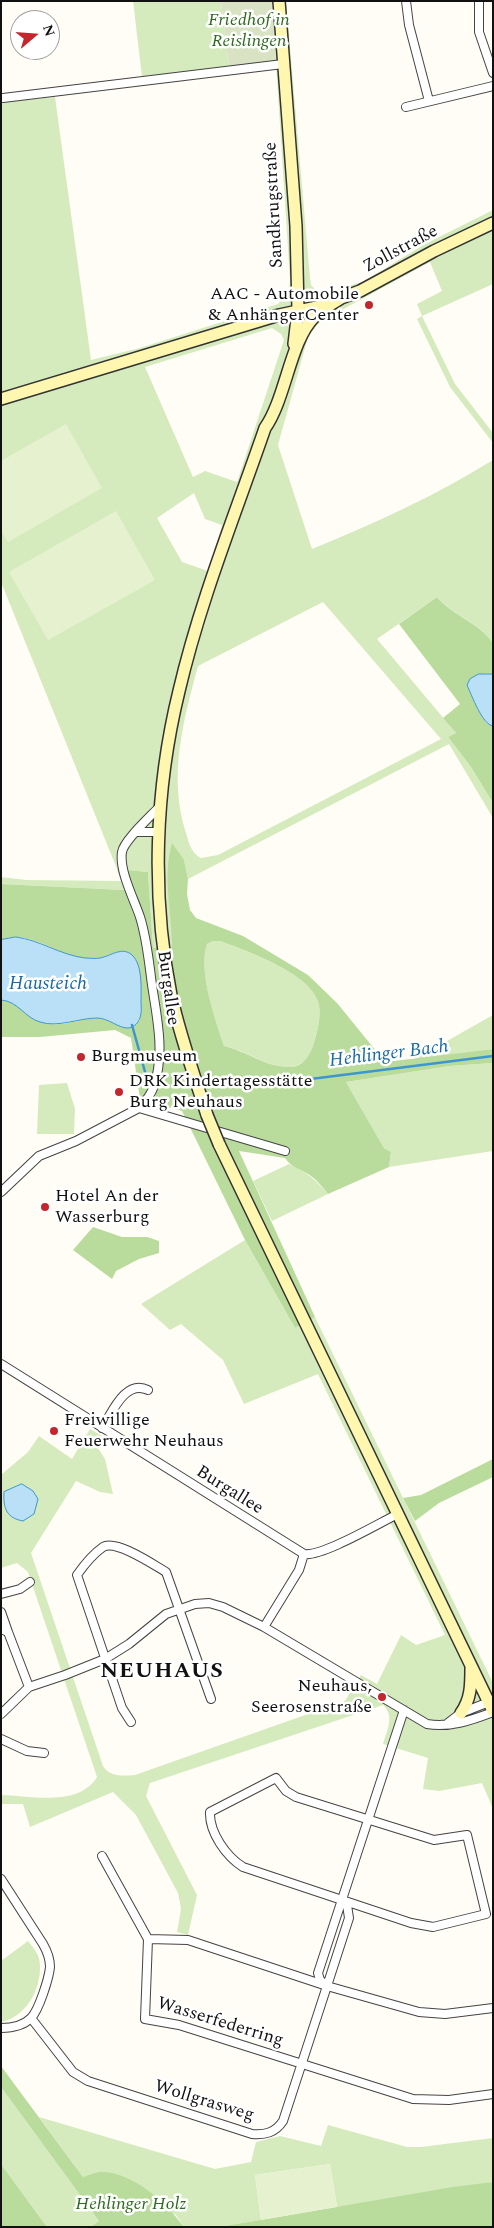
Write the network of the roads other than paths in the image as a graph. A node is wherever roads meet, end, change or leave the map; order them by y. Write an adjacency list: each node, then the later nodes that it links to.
1 (279, 1): 4 (street, Sandkrugstraße)
2 (406, 1): 8 (street)
3 (479, 1): 5 (street)
4 (283, 64): 7 (street); 12 (street, Sandkrugstraße)
5 (493, 73)
6 (493, 86): 8 (street)
7 (3, 98)
8 (429, 101): 9 (street)
9 (406, 107)
10 (493, 223): 11 (street, Zollstraße)
11 (343, 297): 12 (street, Zollstraße); 14 (street)
12 (298, 310): 13 (street, Zollstraße); 14 (street, Sandkrugstraße)
13 (1, 399)
14 (265, 428): 15 (street)
15 (160, 806): 16 (street, Burgallee); 17 (street)
16 (137, 832): 17 (street); 18 (street, Burgallee)
17 (158, 832): 24 (street, bridge)
18 (139, 1108): 19 (street); 20 (street, Burgallee)
19 (285, 1151)
20 (1, 1192)
21 (1, 1364): 23 (street, Burgallee)
22 (148, 1390): 23 (street)
23 (102, 1428): 25 (street, Burgallee)
24 (398, 1514): 25 (street); 33 (street)
25 (304, 1554): 30 (street)
26 (30, 1582): 27 (street)
27 (1, 1594)
28 (179, 1609): 30 (street); 32 (street); 32 (street); 35 (street)
29 (1, 1612): 31 (street)
30 (264, 1627): 37 (street)
31 (4, 1631): 34 (street)
32 (105, 1659): 34 (street); 40 (street)
33 (472, 1666): 36 (street); 38 (street)
34 (29, 1687): 39 (street)
35 (211, 1699)
36 (491, 1708): 38 (street); 41 (street)
37 (404, 1710): 41 (street); 44 (street)
38 (461, 1713): 41 (street)
39 (1, 1714)
40 (131, 1722)
41 (446, 1724)
42 (1, 1739): 43 (street)
43 (44, 1752)
44 (367, 1819): 47 (street); 47 (street); 47 (street)
45 (102, 1856): 48 (street)
46 (1, 1879): 51 (street)
47 (342, 1899): 49 (street, Wollgrasweg); 49 (street)
48 (148, 1940): 49 (street); 53 (street, Wasserfederring)
49 (327, 1986): 50 (street); 53 (street, Wollgrasweg)
50 (493, 2008)
51 (31, 2018): 52 (street); 53 (street, Wollgrasweg)
52 (1, 2028)
53 (302, 2064): 54 (street)
54 (493, 2094)

